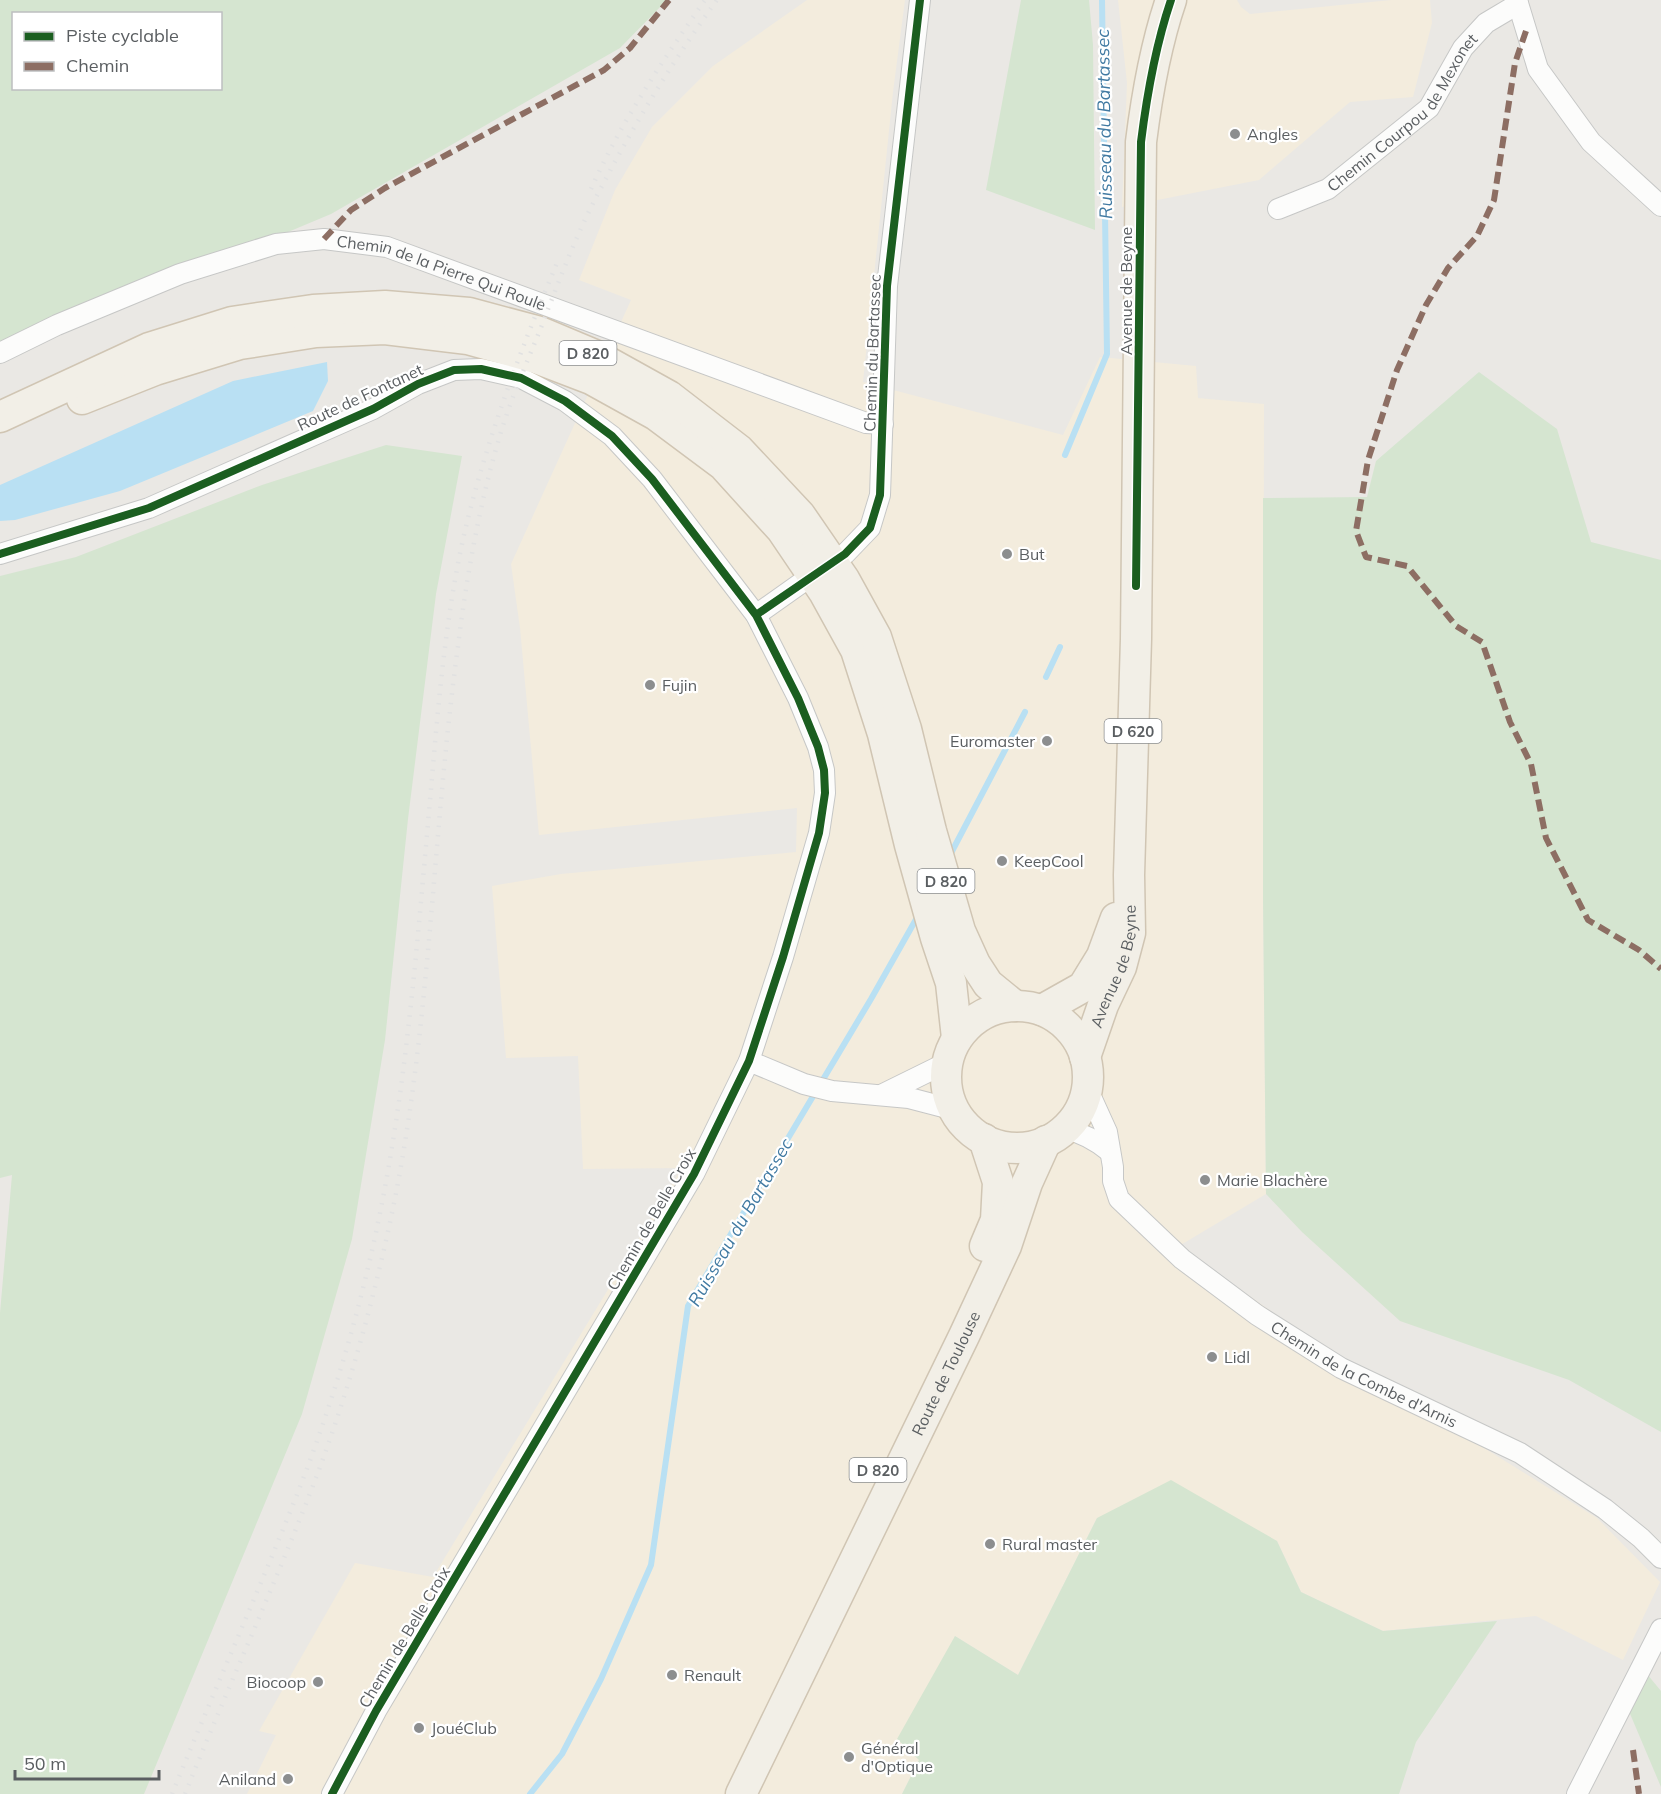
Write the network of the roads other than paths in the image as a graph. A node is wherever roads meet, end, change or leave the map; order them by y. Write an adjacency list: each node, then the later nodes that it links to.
1 (920, 0): 8 (street, Chemin du Bartassec)
2 (1170, 0): 15 (main road, Avenue de Beyne / D 620)
3 (1517, 2): 4 (street); 5 (street, Chemin Courpou de Mexonet)
4 (1661, 206)
5 (1278, 209)
6 (0, 353): 8 (street, Chemin de la Pierre Qui Roule)
7 (0, 417): 14 (main road, D 820)
8 (883, 424): 11 (street, Chemin du Bartassec)
9 (0, 436): 14 (main road, D 820)
10 (0, 554): 13 (street, Route de Fontanet)
11 (845, 554)
12 (804, 581): 13 (street)
13 (756, 615): 20 (street, Chemin de Belle Croix)
14 (921, 838): 16 (main road, D 820)
15 (1129, 875): 17 (main road, Avenue de Beyne / D 620); 19 (main road, Avenue de Beyne / D 620)
16 (948, 935): 17 (main road, D 820); 18 (main road, D 820)
17 (1029, 1008): 18 (main road); 19 (main road)
18 (952, 1050): 22 (street); 23 (main road)
19 (1085, 1057): 21 (main road)
20 (749, 1061): 22 (street); 29 (street, Chemin de Belle Croix)
21 (1087, 1088): 24 (main road); 26 (street, Chemin de la Combe d'Arnis)
22 (883, 1094): 23 (street)
23 (955, 1110): 25 (main road)
24 (1056, 1135): 25 (main road); 26 (street); 31 (main road, Route de Toulouse / D 820)
25 (984, 1139): 30 (main road, Route de Toulouse / D 820)
26 (1110, 1152): 27 (street, Chemin de la Combe d'Arnis)
27 (1661, 1558)
28 (1661, 1629): 32 (street)
29 (332, 1794)
30 (722, 1794)
31 (741, 1794)
32 (1577, 1794)

